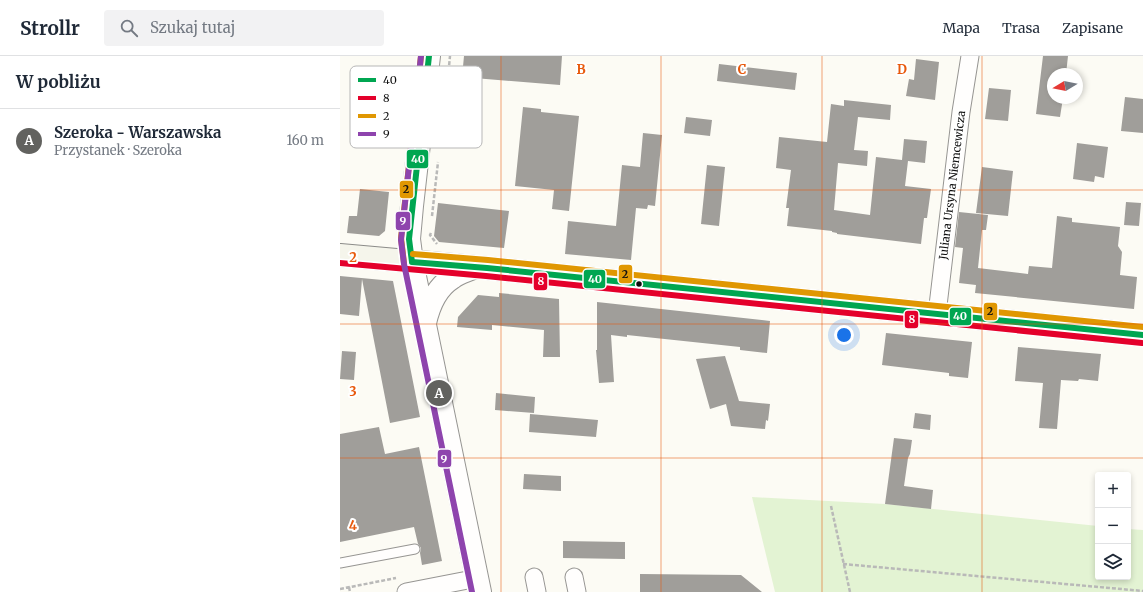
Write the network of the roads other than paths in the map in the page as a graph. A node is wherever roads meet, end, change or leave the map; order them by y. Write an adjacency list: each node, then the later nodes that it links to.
1 (429, 56): 3 (street)
2 (970, 56): 8 (street, Juliana Ursyna Niemcewicza)
3 (428, 66)
4 (419, 148): 6 (street)
5 (340, 255): 6 (main road)
6 (412, 262): 7 (main road); 9 (street)
7 (475, 268): 8 (main road); 9 (street)
8 (937, 314): 10 (main road)
9 (425, 324): 13 (street)
10 (1143, 335)
11 (415, 549): 12 (lane)
12 (340, 563)
13 (479, 585): 14 (street)
14 (406, 592)

